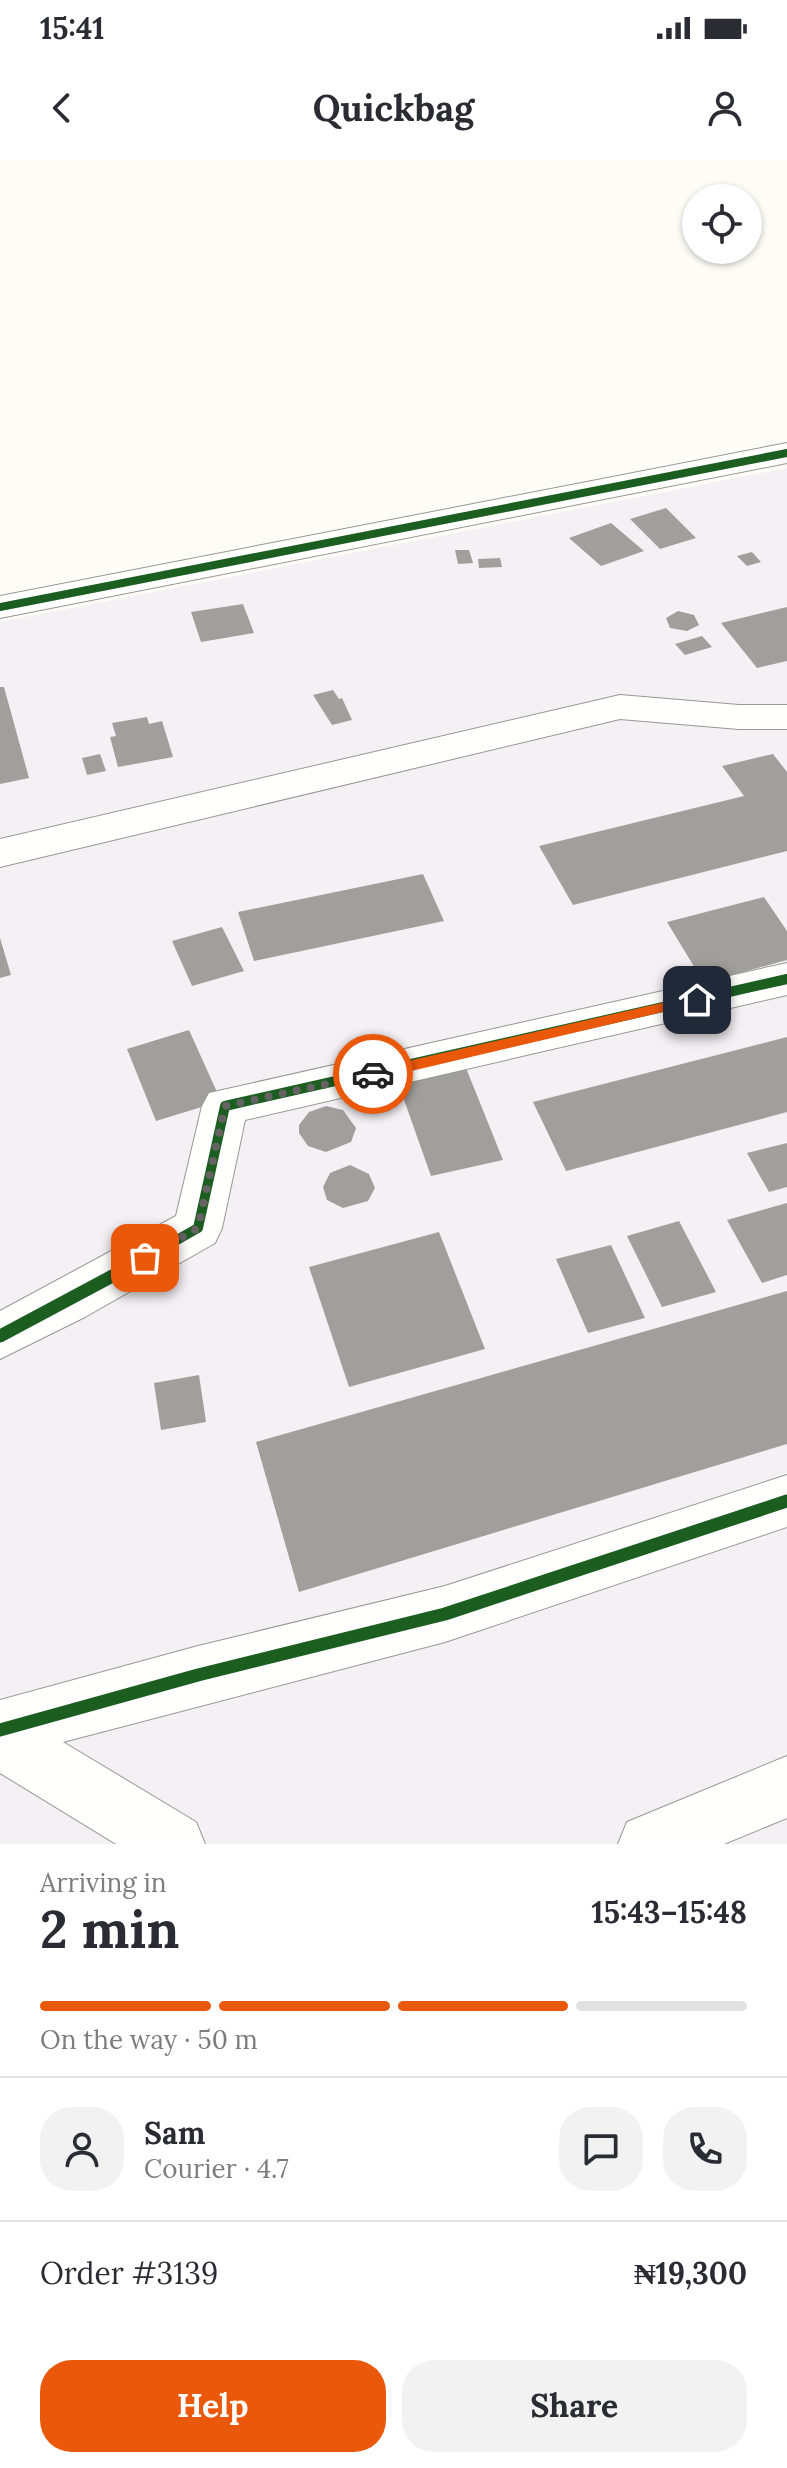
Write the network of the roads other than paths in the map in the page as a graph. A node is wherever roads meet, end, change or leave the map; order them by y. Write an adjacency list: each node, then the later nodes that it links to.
1 (787, 453): 2 (street)
2 (0, 607)
3 (787, 717): 4 (street)
4 (0, 853)
5 (787, 979): 6 (street)
6 (0, 1336)
7 (787, 1501): 8 (street)
8 (0, 1730)
9 (0, 1739): 11 (street)
10 (787, 1787): 12 (street)
11 (174, 1844)
12 (649, 1844)

